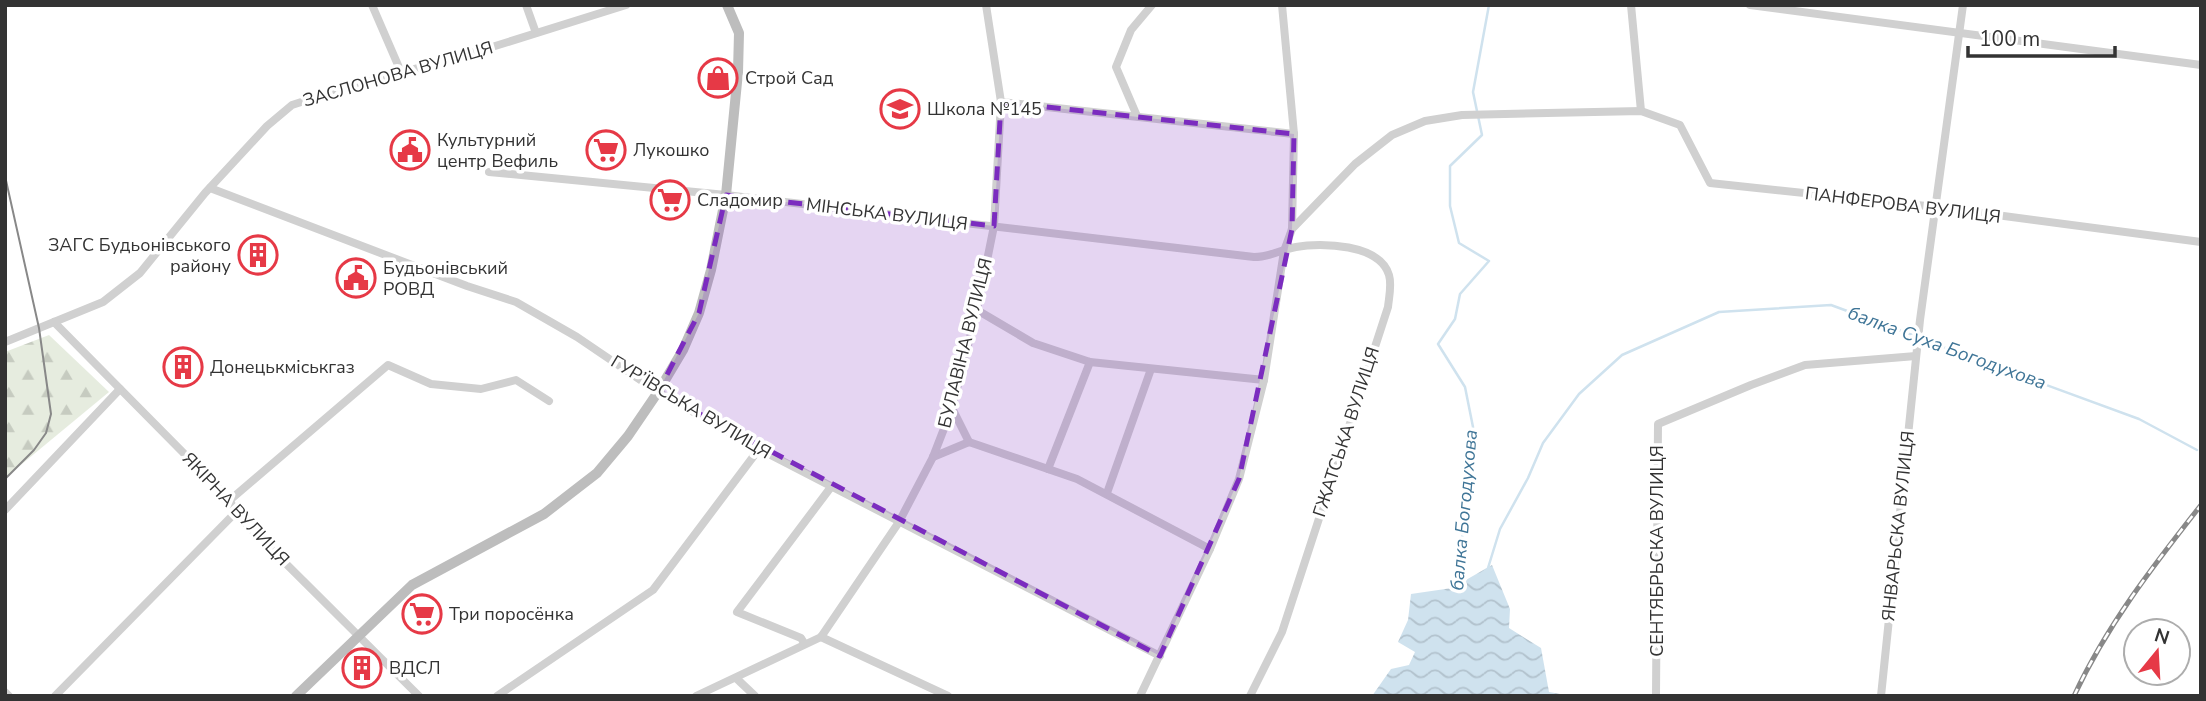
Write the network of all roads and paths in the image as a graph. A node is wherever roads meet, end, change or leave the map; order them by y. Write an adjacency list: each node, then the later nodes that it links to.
1 (372, 5): 14 (street)
2 (526, 5): 12 (street)
3 (626, 5): 12 (street, ЗАСЛОНОВА ВУЛИЦЯ)
4 (727, 5): 21 (main road)
5 (986, 5): 15 (street, БУЛАВІНА ВУЛИЦЯ)
6 (1152, 5): 17 (street)
7 (1282, 5): 18 (street)
8 (1631, 5): 16 (street)
9 (1750, 5): 11 (street)
10 (1962, 5): 11 (street, ЯНВАРЬСКА ВУЛИЦЯ)
11 (1960, 32): 13 (street); 22 (street, ЯНВАРЬСКА ВУЛИЦЯ)
12 (536, 33): 14 (street, ЗАСЛОНОВА ВУЛИЦЯ)
13 (2201, 65)
14 (401, 72): 20 (street, ЗАСЛОНОВА ВУЛИЦЯ)
15 (1001, 102): 17 (street); 23 (street, БУЛАВІНА ВУЛИЦЯ)
16 (1641, 111): 22 (street, ПАНФЕРОВА ВУЛИЦЯ); 24 (street)
17 (1137, 116): 18 (street)
18 (1294, 134): 24 (street)
19 (489, 172): 21 (street, МІНСЬКА ВУЛИЦЯ)
20 (210, 188): 28 (street, ЗАСЛОНОВА ВУЛИЦЯ); 35 (street, ГУР’ЇВСЬКА ВУЛИЦЯ)
21 (726, 195): 23 (street, МІНСЬКА ВУЛИЦЯ); 35 (main road)
22 (1936, 207): 25 (street, ПАНФЕРОВА ВУЛИЦЯ); 30 (street, ЯНВАРЬСКА ВУЛИЦЯ)
23 (994, 226): 26 (street, МІНСЬКА ВУЛИЦЯ); 27 (street, БУЛАВІНА ВУЛИЦЯ)
24 (1292, 229): 26 (street)
25 (2201, 242)
26 (1284, 251): 33 (street); 64 (street, ГЖАТСЬКА ВУЛИЦЯ)
27 (977, 310): 31 (street); 37 (street, БУЛАВІНА ВУЛИЦЯ)
28 (54, 322): 29 (street, ЗАСЛОНОВА ВУЛИЦЯ); 34 (street, ЯКІРНА ВУЛИЦЯ)
29 (5, 342)
30 (1916, 356): 65 (street, СЕНТЯБРЬСКА ВУЛИЦЯ); 66 (street, ЯНВАРЬСКА ВУЛИЦЯ)
31 (1090, 362): 32 (street); 41 (street)
32 (1151, 369): 33 (street); 43 (street)
33 (1264, 380): 48 (street)
34 (120, 389): 44 (street, ЯКІРНА ВУЛИЦЯ); 45 (street)
35 (658, 392): 39 (street, ГУР’ЇВСЬКА ВУЛИЦЯ); 49 (main road)
36 (549, 401): 44 (street)
37 (952, 408): 38 (street); 40 (street, БУЛАВІНА ВУЛИЦЯ)
38 (970, 442): 40 (street); 41 (street)
39 (759, 449): 42 (street, ГУР’ЇВСЬКА ВУЛИЦЯ); 59 (street)
40 (933, 457): 47 (street, БУЛАВІНА ВУЛИЦЯ)
41 (1048, 469): 43 (street)
42 (831, 486): 47 (street, ГУР’ЇВСЬКА ВУЛИЦЯ); 51 (street)
43 (1107, 493): 48 (street)
44 (230, 500): 46 (street, ЯКІРНА ВУЛИЦЯ)
45 (5, 510)
46 (235, 513): 49 (street, ЯКІРНА ВУЛИЦЯ); 56 (street)
47 (899, 522): 50 (street, БУЛАВІНА ВУЛИЦЯ); 52 (street, ГУР’ЇВСЬКА ВУЛИЦЯ)
48 (1210, 548): 52 (street)
49 (358, 635): 57 (main road); 58 (street, ЯКІРНА ВУЛИЦЯ)
50 (821, 637): 51 (street); 62 (street)
51 (804, 643): 53 (street)
52 (1160, 656): 63 (street)
53 (736, 678): 60 (street); 61 (street)
54 (5, 692): 55 (street)
55 (9, 696)
56 (55, 696)
57 (296, 696)
58 (419, 696)
59 (497, 696)
60 (696, 696)
61 (755, 696)
62 (948, 696)
63 (1140, 696)
64 (1250, 696)
65 (1656, 696)
66 (1881, 696)

